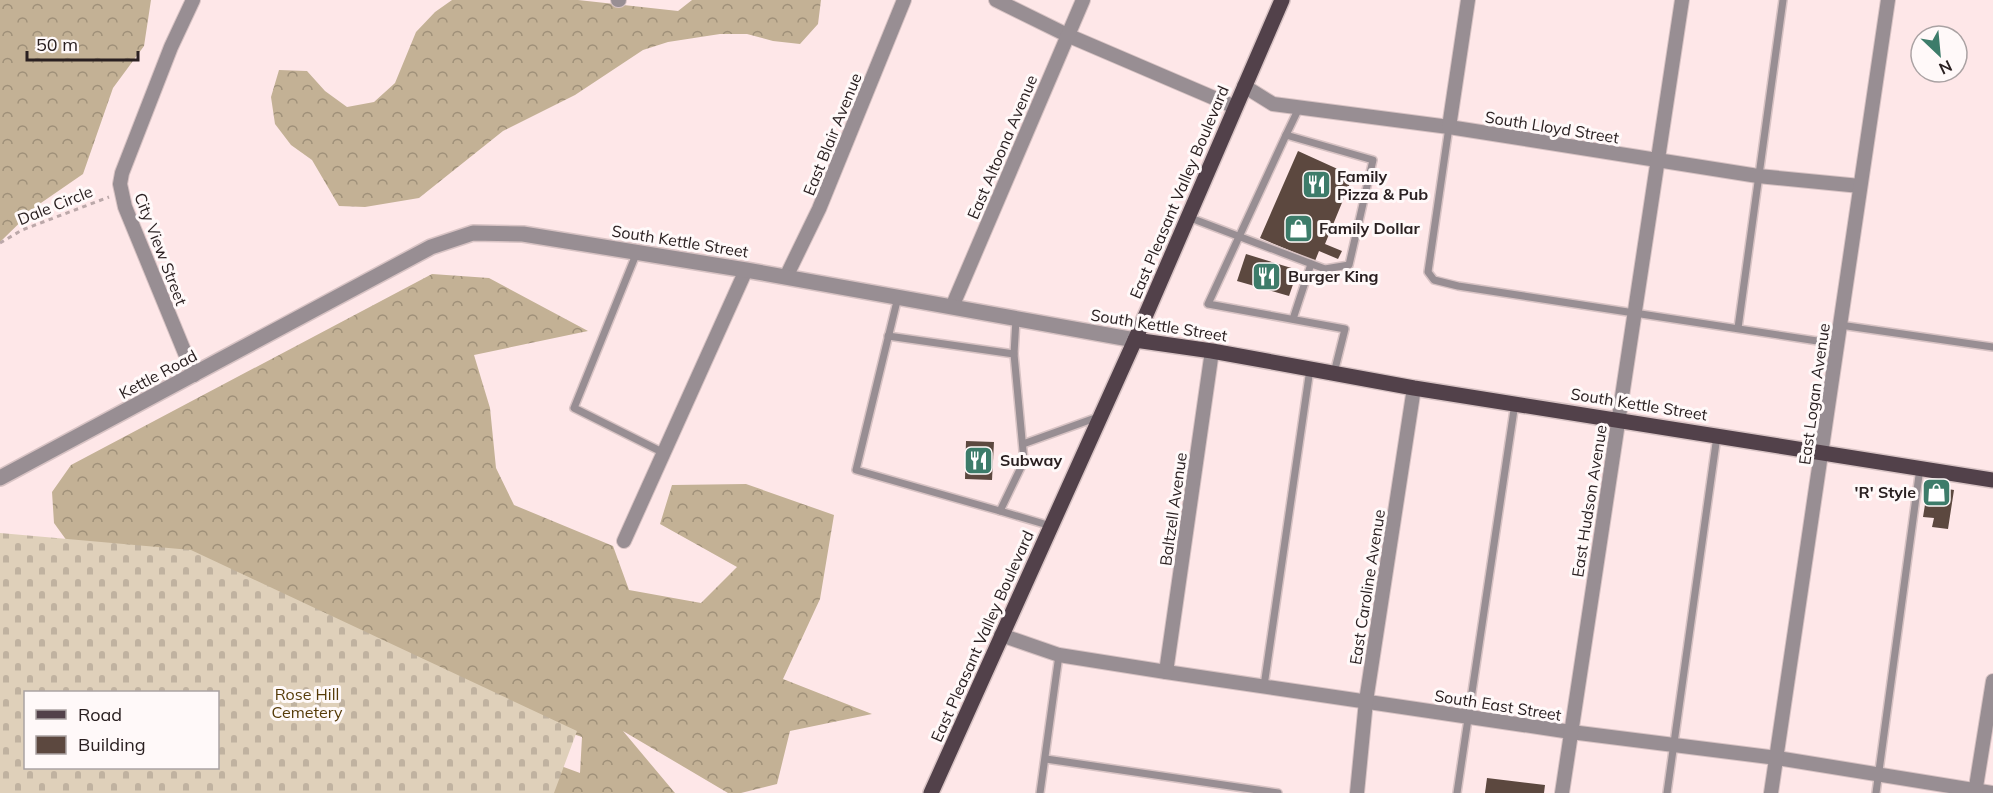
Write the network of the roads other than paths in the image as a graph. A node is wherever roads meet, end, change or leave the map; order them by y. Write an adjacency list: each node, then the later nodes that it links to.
1 (193, 0): 41 (street, City View Street)
2 (904, 0): 24 (street, East Blair Avenue)
3 (996, 0): 10 (street)
4 (1083, 0): 10 (street, East Altoona Avenue)
5 (1282, 0): 11 (main road, East Pleasant Valley Boulevard)
6 (1468, 0): 14 (street)
7 (1682, 0): 16 (street, East Hudson Avenue)
8 (1783, 0): 17 (lane)
9 (1888, 0): 18 (street, East Logan Avenue)
10 (1067, 34): 12 (street); 27 (street, East Altoona Avenue)
11 (1244, 86): 12 (main road, East Pleasant Valley Boulevard); 13 (street, South Lloyd Street)
12 (1235, 107): 19 (main road, East Pleasant Valley Boulevard)
13 (1299, 107): 14 (street, South Lloyd Street); 15 (lane)
14 (1449, 127): 16 (street, South Lloyd Street); 28 (lane)
15 (1286, 135): 20 (lane); 22 (lane)
16 (1656, 161): 17 (street, South Lloyd Street); 28 (street, East Hudson Avenue)
17 (1758, 176): 18 (street, South Lloyd Street); 32 (lane)
18 (1860, 186): 31 (street, East Logan Avenue)
19 (1188, 217): 20 (lane); 34 (main road, East Pleasant Valley Boulevard)
20 (1239, 237): 22 (lane); 30 (lane)
21 (638, 252): 23 (street, South Kettle Street); 26 (street, South Kettle Street); 49 (lane)
22 (1311, 264): 30 (lane)
23 (746, 270): 24 (street, South Kettle Street); 49 (street)
24 (786, 277): 25 (street, South Kettle Street)
25 (898, 297): 27 (street, South Kettle Street); 33 (lane)
26 (333, 300): 41 (street, Kettle Road)
27 (952, 307): 29 (street, South Kettle Street)
28 (1633, 312): 32 (lane); 45 (street, East Hudson Avenue)
29 (1016, 319): 34 (street, South Kettle Street); 38 (lane)
30 (1293, 319): 40 (lane)
31 (1840, 325): 35 (street, East Logan Avenue); 36 (lane)
32 (1738, 328): 35 (lane)
33 (888, 336): 38 (lane); 53 (lane)
34 (1135, 340): 37 (main road, South Kettle Street); 44 (main road, East Pleasant Valley Boulevard)
35 (1837, 344): 48 (street, East Logan Avenue)
36 (1993, 347)
37 (1212, 351): 39 (main road, South Kettle Street); 58 (street, Baltzell Avenue)
38 (1014, 354): 47 (lane)
39 (1310, 369): 40 (main road, South Kettle Street); 60 (lane)
40 (1334, 373): 42 (main road, South Kettle Street)
41 (194, 375): 51 (street, Kettle Road)
42 (1414, 388): 43 (main road, South Kettle Street); 61 (street, East Caroline Avenue)
43 (1515, 403): 45 (main road, South Kettle Street); 62 (lane)
44 (1101, 416): 47 (lane); 54 (main road, East Pleasant Valley Boulevard)
45 (1618, 419): 46 (main road, South Kettle Street); 63 (street, East Hudson Avenue)
46 (1717, 435): 48 (main road, South Kettle Street); 64 (lane)
47 (1023, 444): 53 (lane)
48 (1822, 452): 50 (main road, South Kettle Street); 65 (street, East Logan Avenue)
49 (664, 453): 55 (street)
50 (1920, 468): 52 (main road, South Kettle Street); 67 (lane)
51 (0, 478)
52 (1993, 480)
53 (1000, 511): 54 (lane)
54 (1051, 526): 56 (main road, East Pleasant Valley Boulevard)
55 (624, 541)
56 (1002, 635): 57 (street, South East Street); 70 (main road, East Pleasant Valley Boulevard)
57 (1059, 655): 58 (street, South East Street); 66 (lane)
58 (1166, 672): 60 (street, South East Street)
59 (1993, 681): 68 (street)
60 (1264, 687): 61 (street, South East Street)
61 (1366, 701): 62 (street, South East Street); 73 (street, East Caroline Avenue)
62 (1470, 717): 63 (street, South East Street); 74 (lane)
63 (1571, 732): 64 (street, South East Street); 75 (street, East Hudson Avenue)
64 (1674, 745): 65 (street, South East Street); 76 (lane)
65 (1777, 758): 67 (street, South East Street); 77 (street, East Logan Avenue)
66 (1046, 759): 71 (lane); 72 (lane)
67 (1879, 775): 68 (street, South East Street); 78 (lane)
68 (1975, 792): 69 (street, South East Street)
69 (1993, 792)
70 (931, 793)
71 (1041, 793)
72 (1278, 793)
73 (1357, 793)
74 (1457, 793)
75 (1562, 793)
76 (1667, 793)
77 (1771, 793)
78 (1876, 793)

